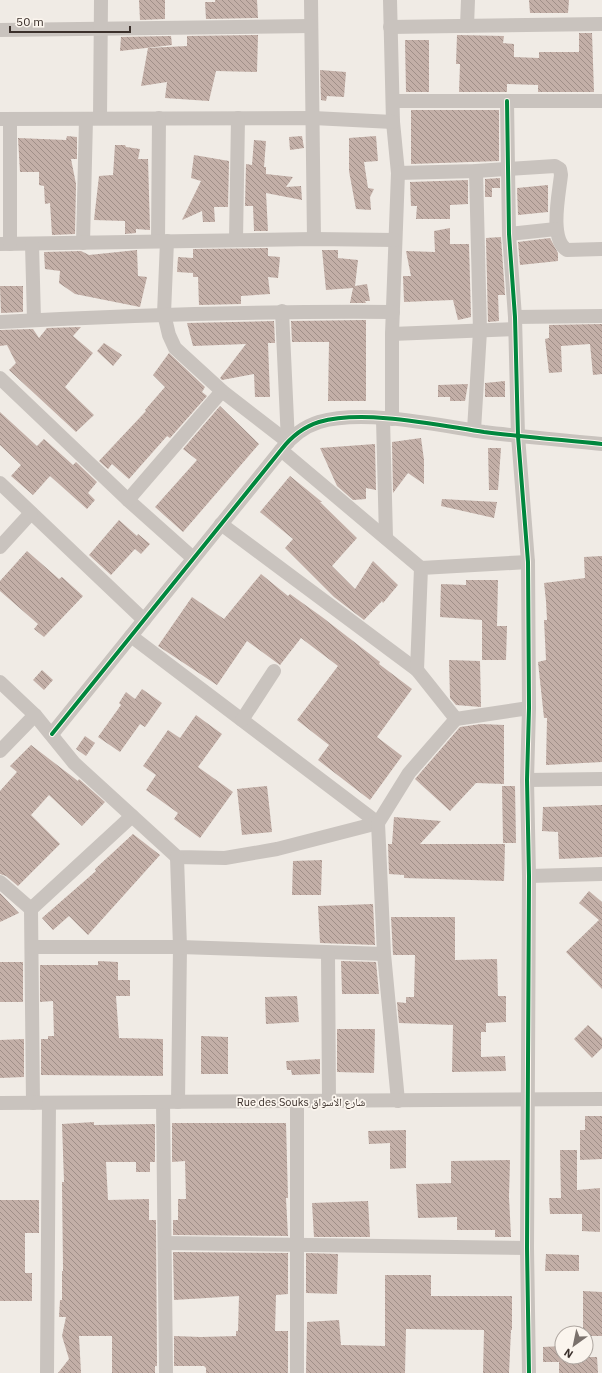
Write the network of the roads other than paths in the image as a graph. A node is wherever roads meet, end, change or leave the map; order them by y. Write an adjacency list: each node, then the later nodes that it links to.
1 (101, 0): 9 (street)
2 (311, 0): 6 (street)
3 (390, 0): 8 (street)
4 (468, 0): 7 (street)
5 (602, 24): 7 (street)
6 (311, 26): 9 (street); 16 (street)
7 (467, 26): 8 (street)
8 (390, 27): 11 (street)
9 (101, 29): 10 (street); 18 (street)
10 (0, 30)
11 (393, 101): 12 (street); 19 (street)
12 (507, 101): 13 (street); 20 (street)
13 (602, 101)
14 (159, 118): 15 (street); 18 (street); 28 (street)
15 (238, 118): 16 (street); 26 (street)
16 (313, 118): 19 (street); 25 (street)
17 (5, 119): 18 (street); 30 (street)
18 (93, 119): 29 (street)
19 (393, 122): 22 (street)
20 (507, 169): 21 (street); 23 (street); 24 (street)
21 (476, 171): 22 (street); 40 (street)
22 (398, 174): 27 (street)
23 (556, 229): 24 (street); 32 (street)
24 (509, 234): 39 (street)
25 (314, 239): 26 (street); 27 (street)
26 (236, 240): 28 (street)
27 (395, 240): 34 (street)
28 (163, 241): 29 (street); 35 (street)
29 (83, 243): 31 (street)
30 (5, 244): 31 (street)
31 (32, 244): 37 (street)
32 (602, 249)
33 (282, 311): 34 (street); 35 (street); 48 (street)
34 (393, 312): 41 (street)
35 (164, 314): 37 (street); 43 (street)
36 (602, 316): 39 (street)
37 (34, 320): 38 (street)
38 (0, 322)
39 (515, 323): 40 (street); 46 (street)
40 (480, 331): 41 (street); 45 (street)
41 (392, 334): 44 (street)
42 (0, 378): 50 (street)
43 (222, 391): 48 (street); 50 (street)
44 (387, 419): 45 (street); 48 (street); 53 (street)
45 (474, 430): 46 (street)
46 (518, 436): 47 (street); 56 (street)
47 (602, 444)
48 (284, 446): 52 (street); 53 (street)
49 (0, 483): 51 (street)
50 (128, 500): 55 (street)
51 (31, 513): 54 (street); 58 (street)
52 (221, 524): 55 (street); 60 (street)
53 (386, 538): 57 (street)
54 (0, 547)
55 (193, 558): 58 (street)
56 (528, 562): 57 (street); 63 (street)
57 (421, 568): 60 (street)
58 (144, 620): 59 (street)
59 (131, 636): 66 (street); 67 (street)
60 (417, 670): 65 (street)
61 (274, 671): 66 (street)
62 (0, 682): 64 (street)
63 (529, 708): 65 (street); 70 (street)
64 (35, 715): 67 (street); 68 (street)
65 (456, 719): 72 (street)
66 (242, 720): 72 (street)
67 (52, 734): 71 (street)
68 (0, 751)
69 (602, 779): 70 (street)
70 (528, 780): 75 (street)
71 (132, 816): 73 (street); 77 (street)
72 (378, 824): 73 (street); 81 (street)
73 (177, 857): 79 (street)
74 (602, 874): 75 (street)
75 (529, 876): 82 (street)
76 (0, 882): 77 (street)
77 (31, 909): 78 (street)
78 (32, 947): 79 (street); 90 (street)
79 (180, 947): 80 (street); 88 (street)
80 (328, 952): 81 (street); 85 (street)
81 (384, 954): 86 (street)
82 (528, 1099): 83 (street, Rue des Souks شارع الأسواق); 86 (street, Rue des Souks شارع الأسواق); 94 (street)
83 (602, 1099)
84 (297, 1101): 85 (street, Rue des Souks شارع الأسواق); 88 (street, Rue des Souks شارع الأسواق); 93 (street)
85 (329, 1101): 86 (street, Rue des Souks شارع الأسواق)
86 (398, 1101)
87 (163, 1102): 88 (street, Rue des Souks شارع الأسواق); 91 (street, Rue des Souks شارع الأسواق); 92 (street)
88 (178, 1102)
89 (0, 1103): 90 (street, Rue des Souks شارع الأسواق)
90 (33, 1103): 91 (street, Rue des Souks شارع الأسواق)
91 (49, 1103): 95 (street)
92 (165, 1243): 93 (street); 96 (street)
93 (297, 1244): 94 (street); 97 (street)
94 (527, 1248): 98 (street)
95 (46, 1373)
96 (166, 1373)
97 (297, 1373)
98 (529, 1373)

